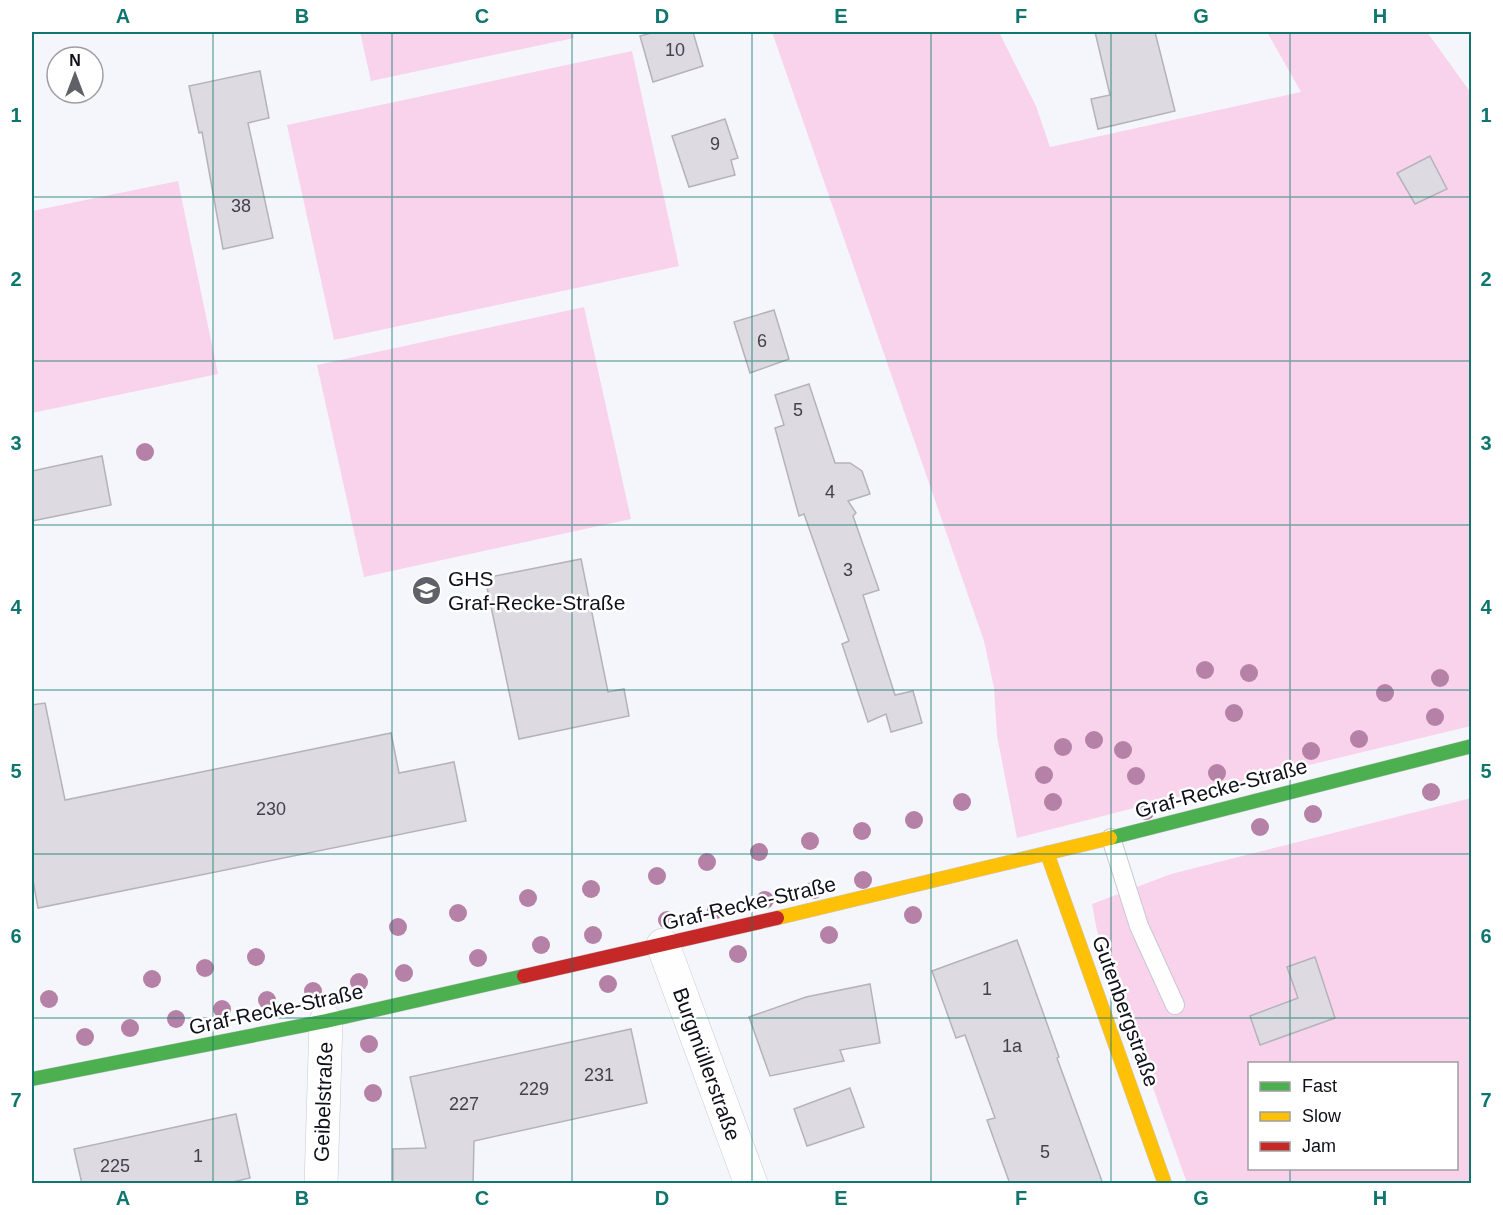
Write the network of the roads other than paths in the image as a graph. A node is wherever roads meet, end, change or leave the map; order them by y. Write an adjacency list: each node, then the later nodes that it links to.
1 (1472, 746): 2 (street, Graf-Recke-Straße)
2 (1111, 838): 3 (street, Graf-Recke-Straße); 5 (lane)
3 (1047, 853): 4 (street, Graf-Recke-Straße); 10 (street, Gutenbergstraße)
4 (663, 945): 6 (street, Graf-Recke-Straße); 9 (street, Burgmüllerstraße)
5 (1175, 1005)
6 (326, 1021): 7 (street, Graf-Recke-Straße); 8 (street, Geibelstraße)
7 (32, 1079)
8 (321, 1184)
9 (751, 1184)
10 (1166, 1184)

